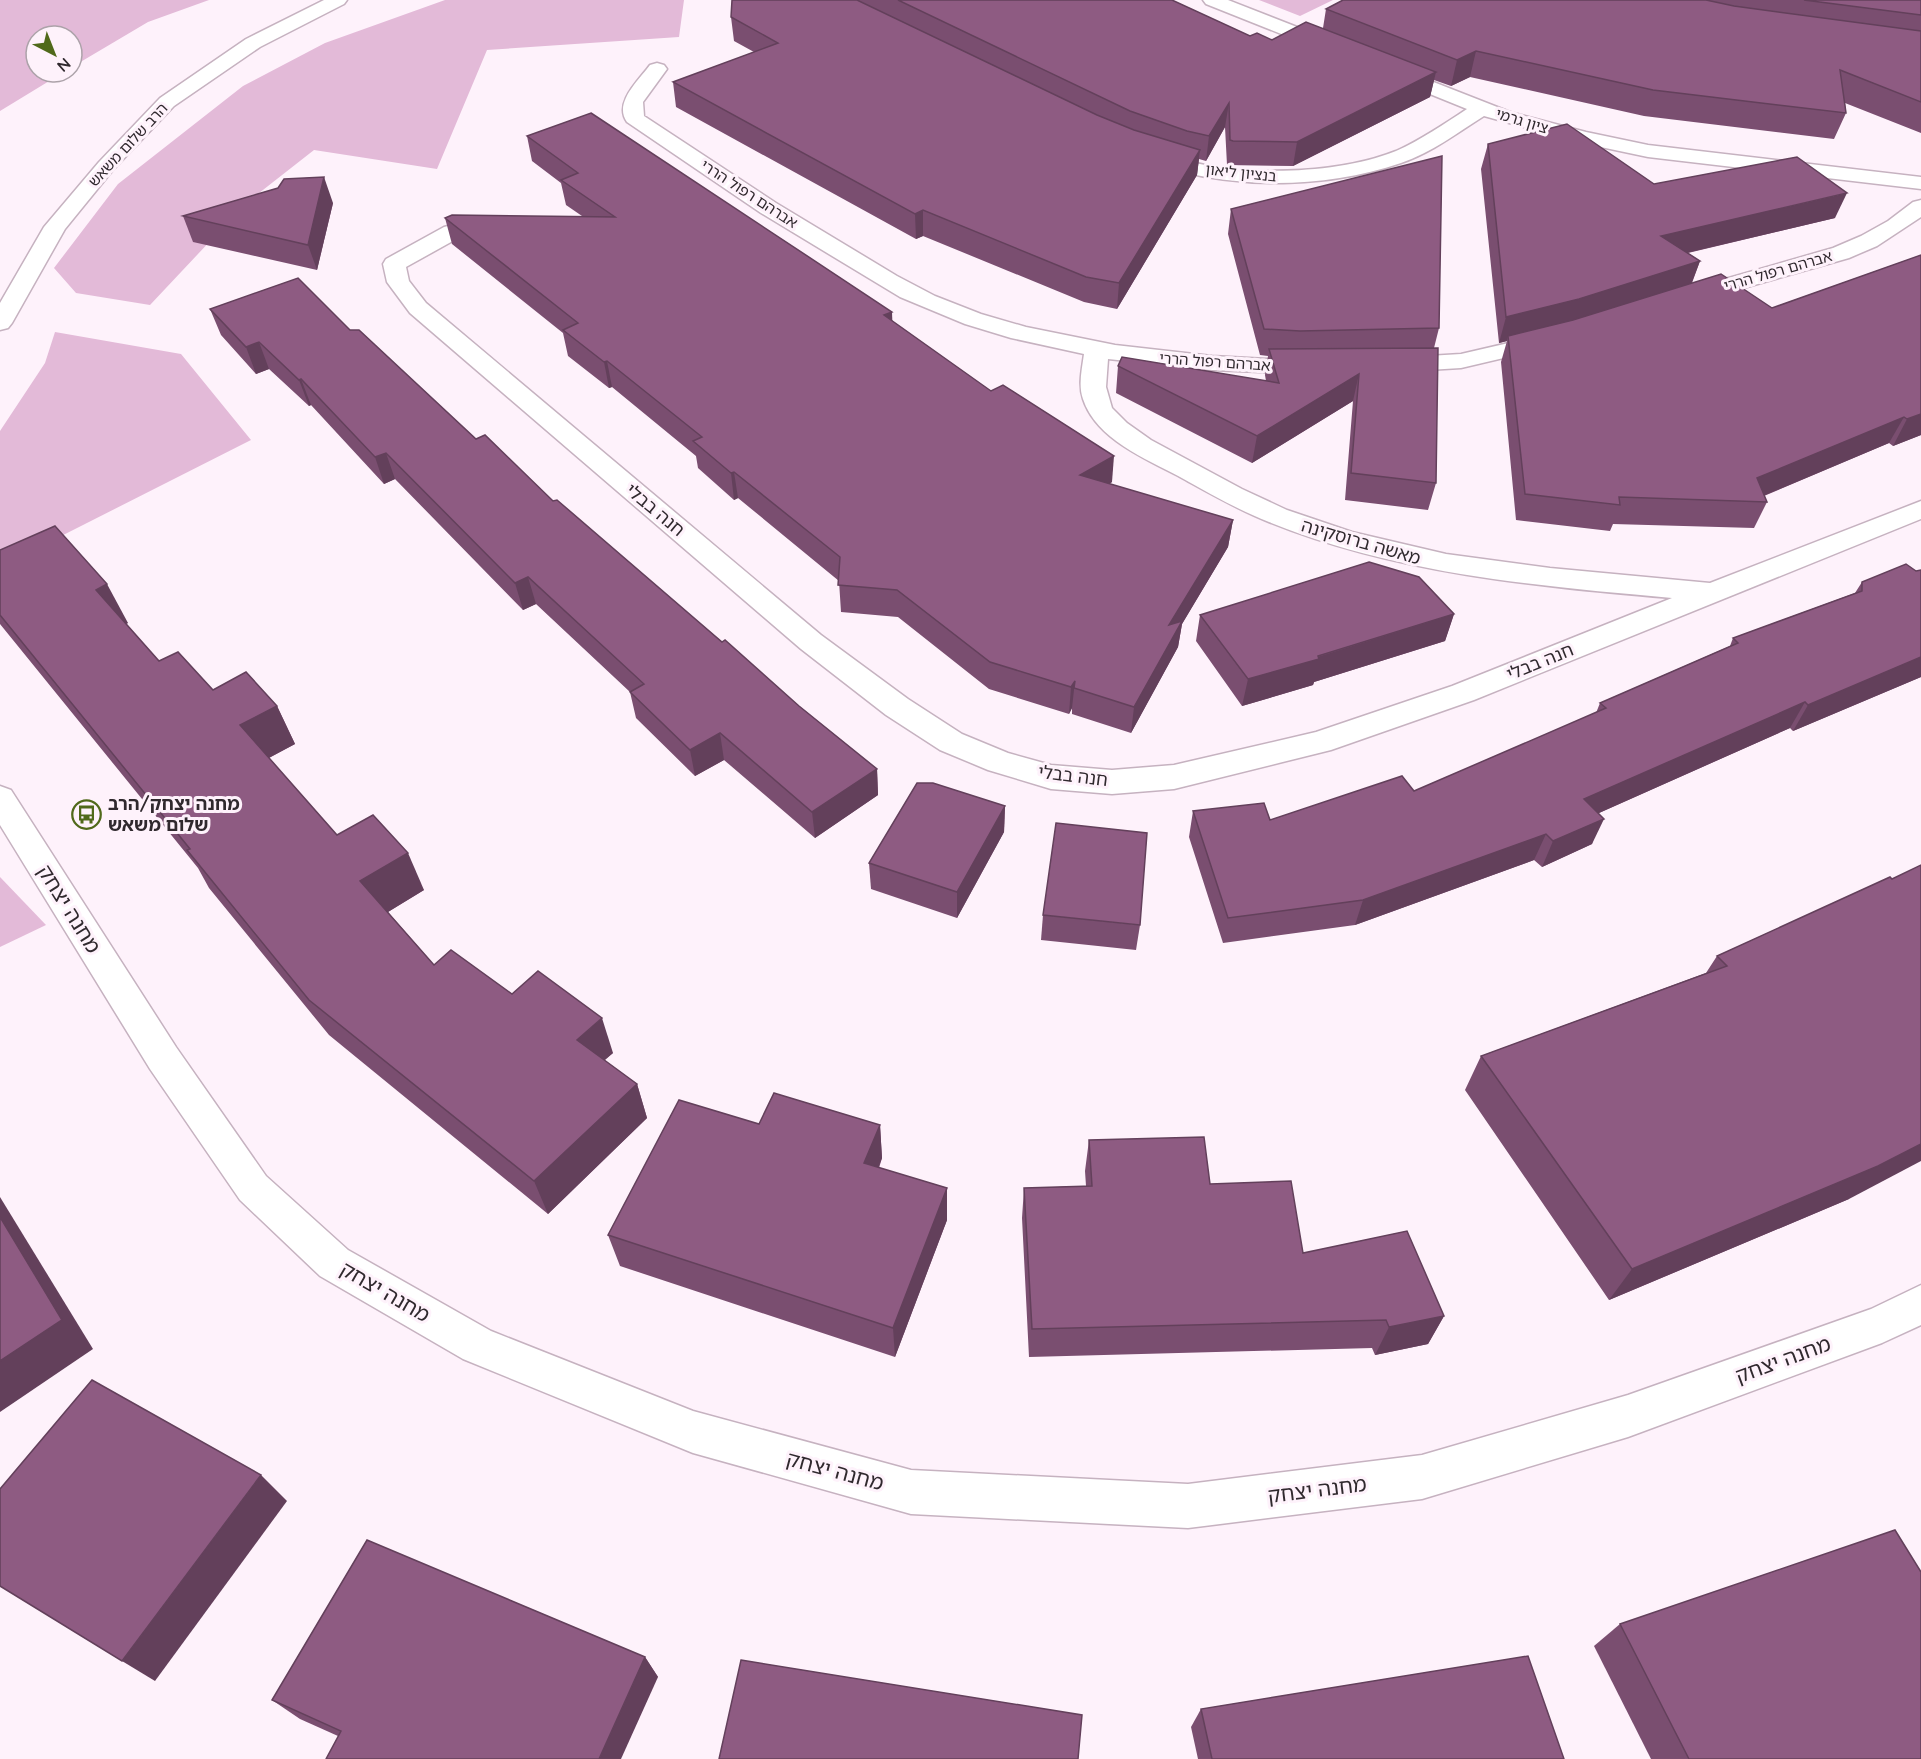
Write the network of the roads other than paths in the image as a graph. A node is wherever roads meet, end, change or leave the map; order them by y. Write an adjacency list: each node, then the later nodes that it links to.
1 (338, 0): 12 (street, הרב שלום משאש)
2 (1212, 0): 3 (street)
3 (1351, 56)
4 (1372, 64): 6 (street, ציון גרמי)
5 (657, 69): 14 (street, אברהם רפול הררי)
6 (1483, 108): 7 (street, בנציון ליאון); 8 (street, ציון גרמי)
7 (1140, 150)
8 (1921, 183)
9 (1921, 207): 11 (street, אברהם רפול הררי)
10 (452, 232): 18 (street, חנה בבלי)
11 (1671, 303)
12 (0, 323)
13 (1571, 334): 15 (street)
14 (1097, 350): 16 (street, אברהם רפול הררי); 18 (street, מאשה ברוסקינה)
15 (1371, 366)
16 (1336, 367)
17 (1921, 509): 18 (street, חנה בבלי)
18 (1713, 593)
19 (0, 798): 20 (street, מחנה יצחק)
20 (1921, 1304)

